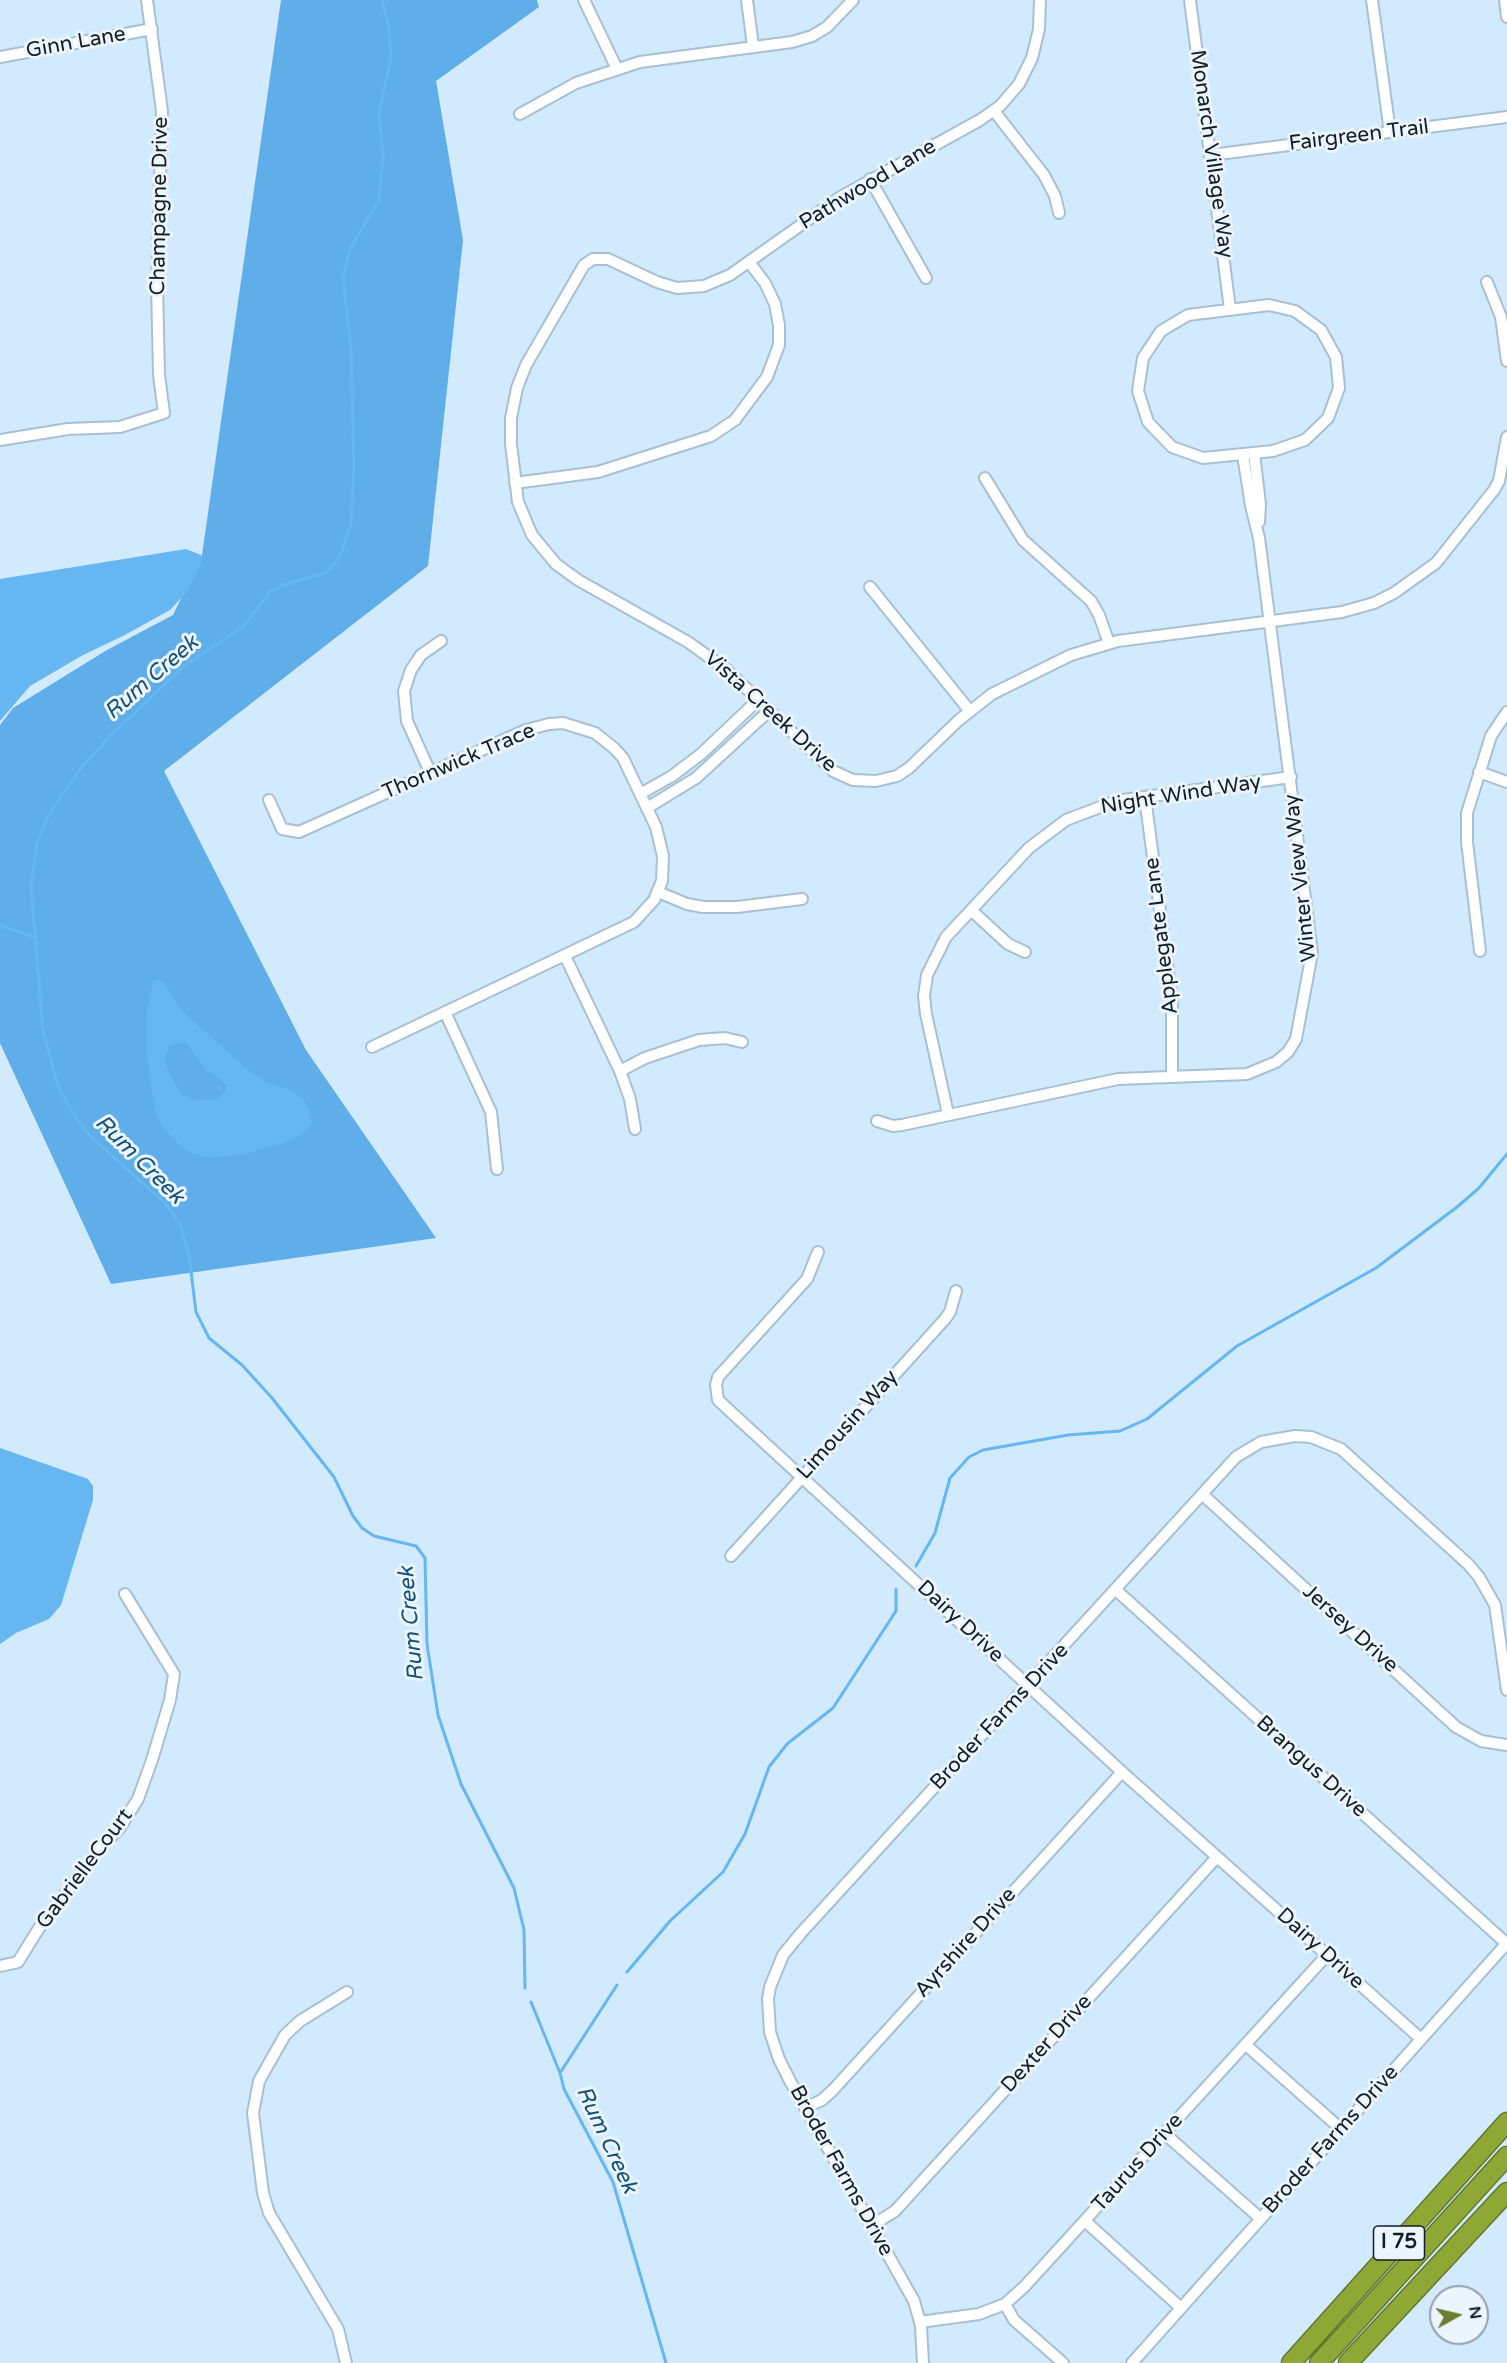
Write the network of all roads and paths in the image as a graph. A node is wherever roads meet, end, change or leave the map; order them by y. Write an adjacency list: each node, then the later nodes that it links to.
1 (147, 0): 10 (street, Champagne Drive)
2 (584, 0): 13 (street)
3 (747, 0): 11 (street)
4 (853, 0): 11 (street)
5 (1040, 0): 14 (street, Pathwood Lane)
6 (1190, 0): 18 (street, Monarch Village Way)
7 (1372, 0): 17 (street)
8 (1505, 0): 9 (street)
9 (1507, 17)
10 (152, 29): 12 (street, Ginn Lane); 28 (street, Champagne Drive)
11 (753, 46): 13 (street)
12 (0, 57)
13 (617, 69): 15 (street)
14 (994, 111): 19 (street, Pathwood Lane); 20 (street)
15 (520, 114)
16 (1507, 117): 17 (street, Fairgreen Trail)
17 (1390, 132): 18 (street, Fairgreen Trail)
18 (1211, 156): 25 (street, Monarch Village Way)
19 (870, 179): 22 (street, Pathwood Lane); 23 (street)
20 (1059, 213)
21 (596, 258): 22 (street, Pathwood Lane); 31 (street, Vista Creek Drive)
22 (749, 261): 31 (street)
23 (926, 278)
24 (1487, 282): 26 (street)
25 (1230, 309): 29 (street); 29 (street)
26 (1507, 361)
27 (1507, 437): 33 (street, Vista Creek Drive)
28 (0, 440)
29 (1249, 454): 33 (street, Winter View Way)
30 (985, 478): 35 (street)
31 (515, 483): 36 (street, Vista Creek Drive)
32 (870, 586): 38 (street)
33 (1270, 621): 35 (street, Vista Creek Drive); 44 (street, Winter View Way)
34 (441, 641): 42 (street)
35 (1108, 643): 38 (street, Vista Creek Drive)
36 (759, 699): 37 (street, Vista Creek Drive); 40 (street)
37 (770, 710): 38 (street, Vista Creek Drive); 41 (street)
38 (969, 710)
39 (1507, 712): 43 (street)
40 (701, 754): 41 (street); 46 (street)
41 (713, 764): 49 (street)
42 (430, 772): 46 (street, Thornwick Trace); 48 (street, Thornwick Trace)
43 (1479, 772): 45 (street); 53 (street)
44 (1291, 777): 47 (street, Night Wind Way); 60 (street, Winter View Way)
45 (1507, 782)
46 (640, 794): 49 (street, Thornwick Trace)
47 (1145, 797): 52 (street, Night Wind Way); 60 (street, Applegate Lane)
48 (269, 800)
49 (647, 808): 50 (street, Thornwick Trace)
50 (658, 892): 51 (street); 55 (street, Thornwick Trace)
51 (802, 899)
52 (971, 910): 54 (street); 61 (street, Night Wind Way)
53 (1480, 951)
54 (1025, 952)
55 (565, 956): 56 (street, Thornwick Trace); 59 (street)
56 (445, 1012): 58 (street, Thornwick Trace); 64 (street)
57 (742, 1042): 59 (street)
58 (372, 1047)
59 (620, 1071): 63 (street)
60 (1172, 1076): 61 (street, Winter View Way)
61 (948, 1114): 62 (street, Winter View Way)
62 (877, 1121)
63 (635, 1129)
64 (497, 1169)
65 (818, 1252): 67 (street, Dairy Drive)
66 (956, 1291): 67 (street, Limousin Way)
67 (801, 1476): 69 (street, Limousin Way); 72 (street, Dairy Drive)
68 (1202, 1494): 70 (street, Broder Farms Drive); 73 (street, Broder Farms Drive); 74 (street, Jersey Drive)
69 (732, 1556)
70 (1116, 1590): 72 (street, Broder Farms Drive); 77 (street, Brangus Drive)
71 (125, 1594): 79 (street, GabrielleCourt)
72 (1029, 1685): 75 (street, Dairy Drive); 83 (street, Broder Farms Drive)
73 (1507, 1690)
74 (1507, 1745)
75 (1122, 1772): 76 (street, Dairy Drive); 83 (street, Ayrshire Drive)
76 (1217, 1857): 78 (street, Dairy Drive); 91 (street, Dexter Drive)
77 (1507, 1943): 81 (street, Broder Farms Drive)
78 (1327, 1955): 81 (street, Dairy Drive); 82 (street, Taurus Drive)
79 (0, 1966)
80 (347, 1992): 95 (street)
81 (1421, 2039): 85 (street, Broder Farms Drive)
82 (1246, 2045): 85 (street); 86 (street, Taurus Drive)
83 (805, 2108): 91 (street, Broder Farms Drive)
84 (1507, 2122): 99 (highway, I 75)
85 (1341, 2129): 89 (street, Broder Farms Drive)
86 (1165, 2134): 89 (street); 90 (street, Taurus Drive)
87 (1507, 2156): 100 (highway)
88 (1507, 2192): 101 (highway, I 75)
89 (1260, 2219): 93 (street, Broder Farms Drive)
90 (1085, 2221): 92 (street, Taurus Drive); 93 (street)
91 (871, 2226): 94 (street, Broder Farms Drive)
92 (1005, 2304): 94 (street, Taurus Drive); 97 (street)
93 (1181, 2308): 98 (street, Broder Farms Drive)
94 (920, 2322): 96 (street, Broder Farms Drive)
95 (346, 2363)
96 (923, 2363)
97 (1063, 2363)
98 (1132, 2363)
99 (1291, 2363)
100 (1318, 2363)
101 (1348, 2363)

